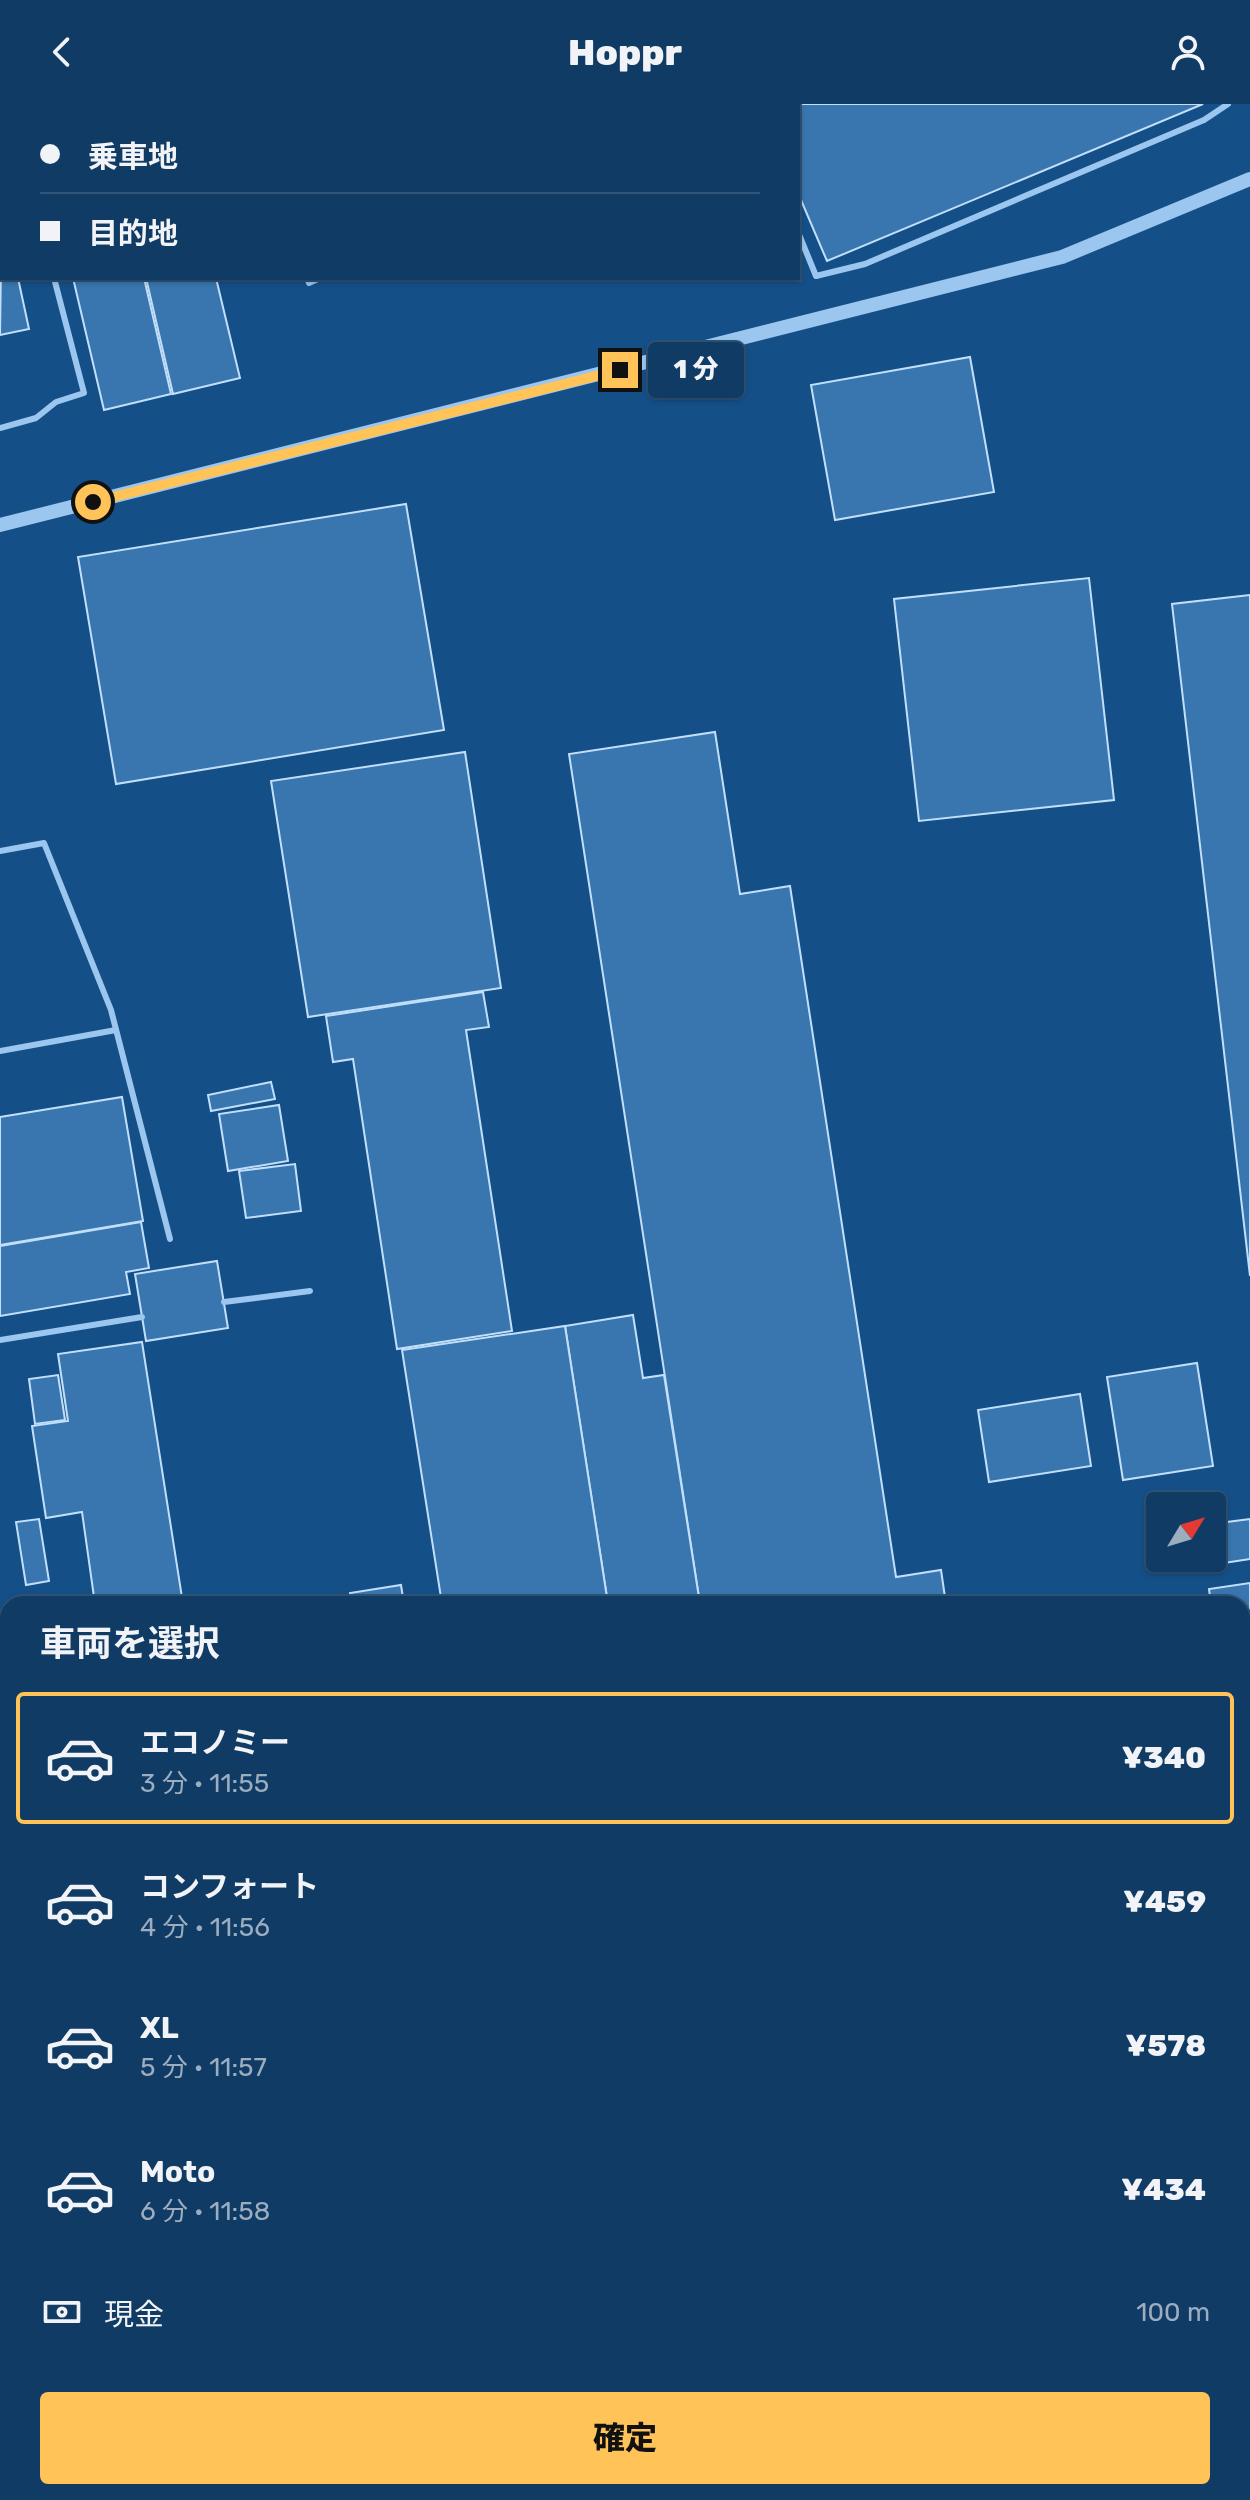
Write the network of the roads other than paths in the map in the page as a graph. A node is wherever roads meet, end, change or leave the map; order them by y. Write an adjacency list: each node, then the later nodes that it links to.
1 (1228, 104): 3 (lane)
2 (1250, 179): 6 (street)
3 (800, 237)
4 (55, 280): 5 (lane)
5 (0, 428)
6 (0, 525)
7 (0, 851): 8 (lane)
8 (116, 1030): 9 (lane); 10 (lane)
9 (0, 1051)
10 (170, 1239)
11 (310, 1291): 12 (lane)
12 (224, 1302)
13 (142, 1317): 14 (lane)
14 (0, 1340)

